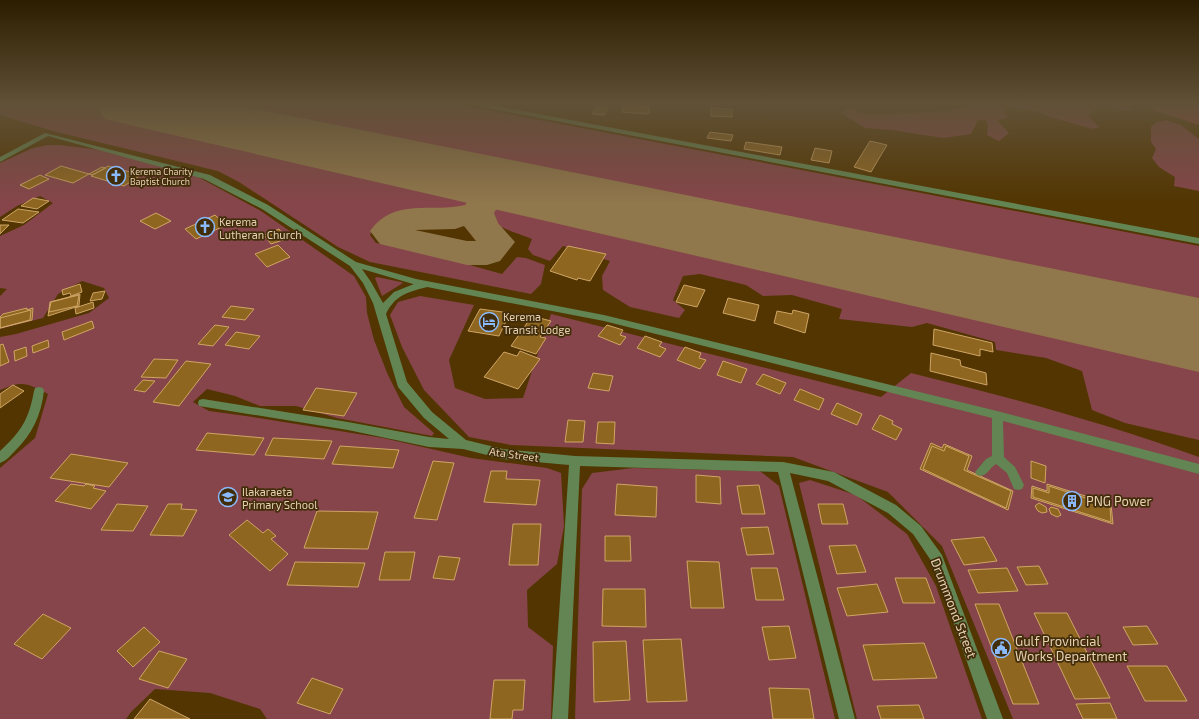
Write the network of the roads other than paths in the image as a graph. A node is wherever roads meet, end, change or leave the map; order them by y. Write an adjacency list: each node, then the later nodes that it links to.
1 (41, 138): 4 (street)
2 (60, 138): 6 (street)
3 (654, 138): 5 (street)
4 (0, 160)
5 (1199, 241)
6 (352, 264): 7 (street); 8 (street, Ata Street)
7 (430, 284): 8 (street); 11 (street)
8 (381, 315): 12 (street, Ata Street)
9 (39, 391): 13 (street)
10 (203, 403): 12 (street)
11 (996, 414): 14 (street); 17 (street)
12 (463, 444): 15 (street, Ata Street)
13 (0, 458)
14 (998, 459): 18 (street); 19 (street)
15 (575, 461): 16 (street, Ata Street); 20 (street)
16 (783, 467): 21 (street); 22 (street, Drummond Street)
17 (1199, 469)
18 (981, 472)
19 (1018, 486)
20 (560, 719)
21 (847, 719)
22 (995, 719)

